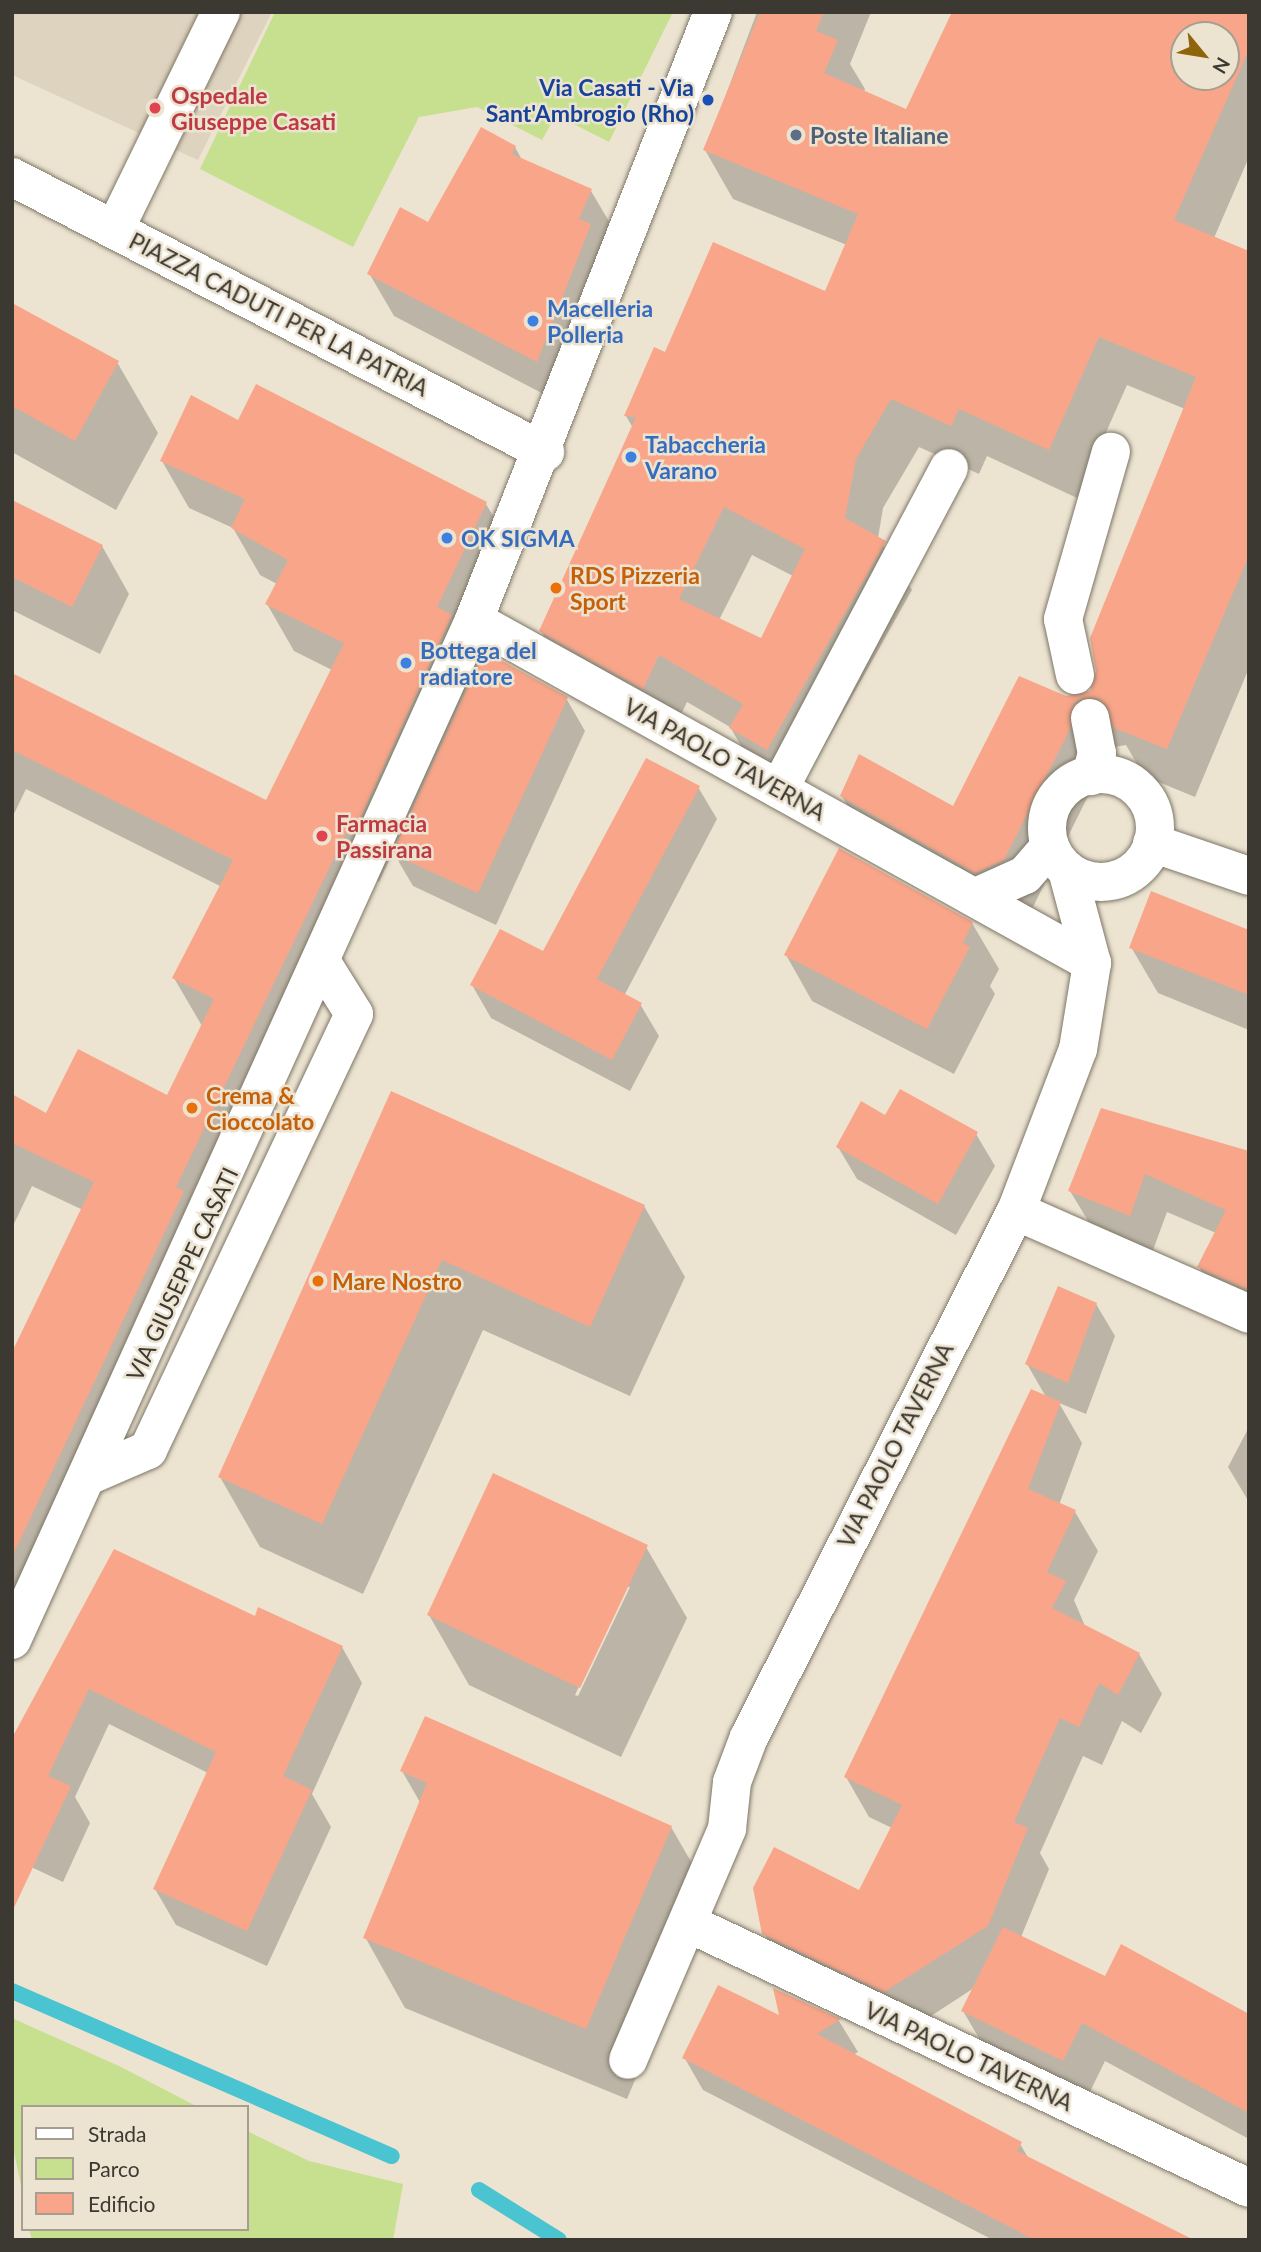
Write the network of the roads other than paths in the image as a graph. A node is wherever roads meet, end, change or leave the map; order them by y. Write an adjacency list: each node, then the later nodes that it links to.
1 (221, 12): 4 (street)
2 (713, 12): 5 (street, VIA GIUSEPPE CASATI)
3 (12, 177): 4 (street, PIAZZA CADUTI PER LA PATRIA)
4 (115, 229): 5 (street, PIAZZA CADUTI PER LA PATRIA)
5 (545, 452): 8 (street, VIA GIUSEPPE CASATI)
6 (1111, 452): 9 (street)
7 (949, 468): 12 (street)
8 (474, 620): 12 (street, VIA PAOLO TAVERNA); 18 (street, VIA GIUSEPPE CASATI)
9 (1075, 675)
10 (1090, 718): 11 (street)
11 (1091, 776): 13 (street); 14 (street, VIA PAOLO TAVERNA)
12 (779, 789): 17 (street, VIA PAOLO TAVERNA)
13 (1152, 843): 15 (street); 16 (street)
14 (1058, 858): 16 (street); 17 (street); 19 (street, VIA PAOLO TAVERNA)
15 (1249, 876)
16 (1108, 881): 19 (street, VIA PAOLO TAVERNA)
17 (978, 896): 19 (street, VIA PAOLO TAVERNA)
18 (322, 962): 22 (street, VIA GIUSEPPE CASATI); 22 (street)
19 (1092, 963): 20 (street, VIA PAOLO TAVERNA)
20 (1016, 1211): 21 (street); 24 (street, VIA PAOLO TAVERNA)
21 (1249, 1314)
22 (88, 1476): 23 (street, VIA GIUSEPPE CASATI)
23 (12, 1640)
24 (690, 1924): 25 (street, VIA PAOLO TAVERNA); 26 (street, VIA PAOLO TAVERNA)
25 (628, 2060)
26 (1249, 2188)

